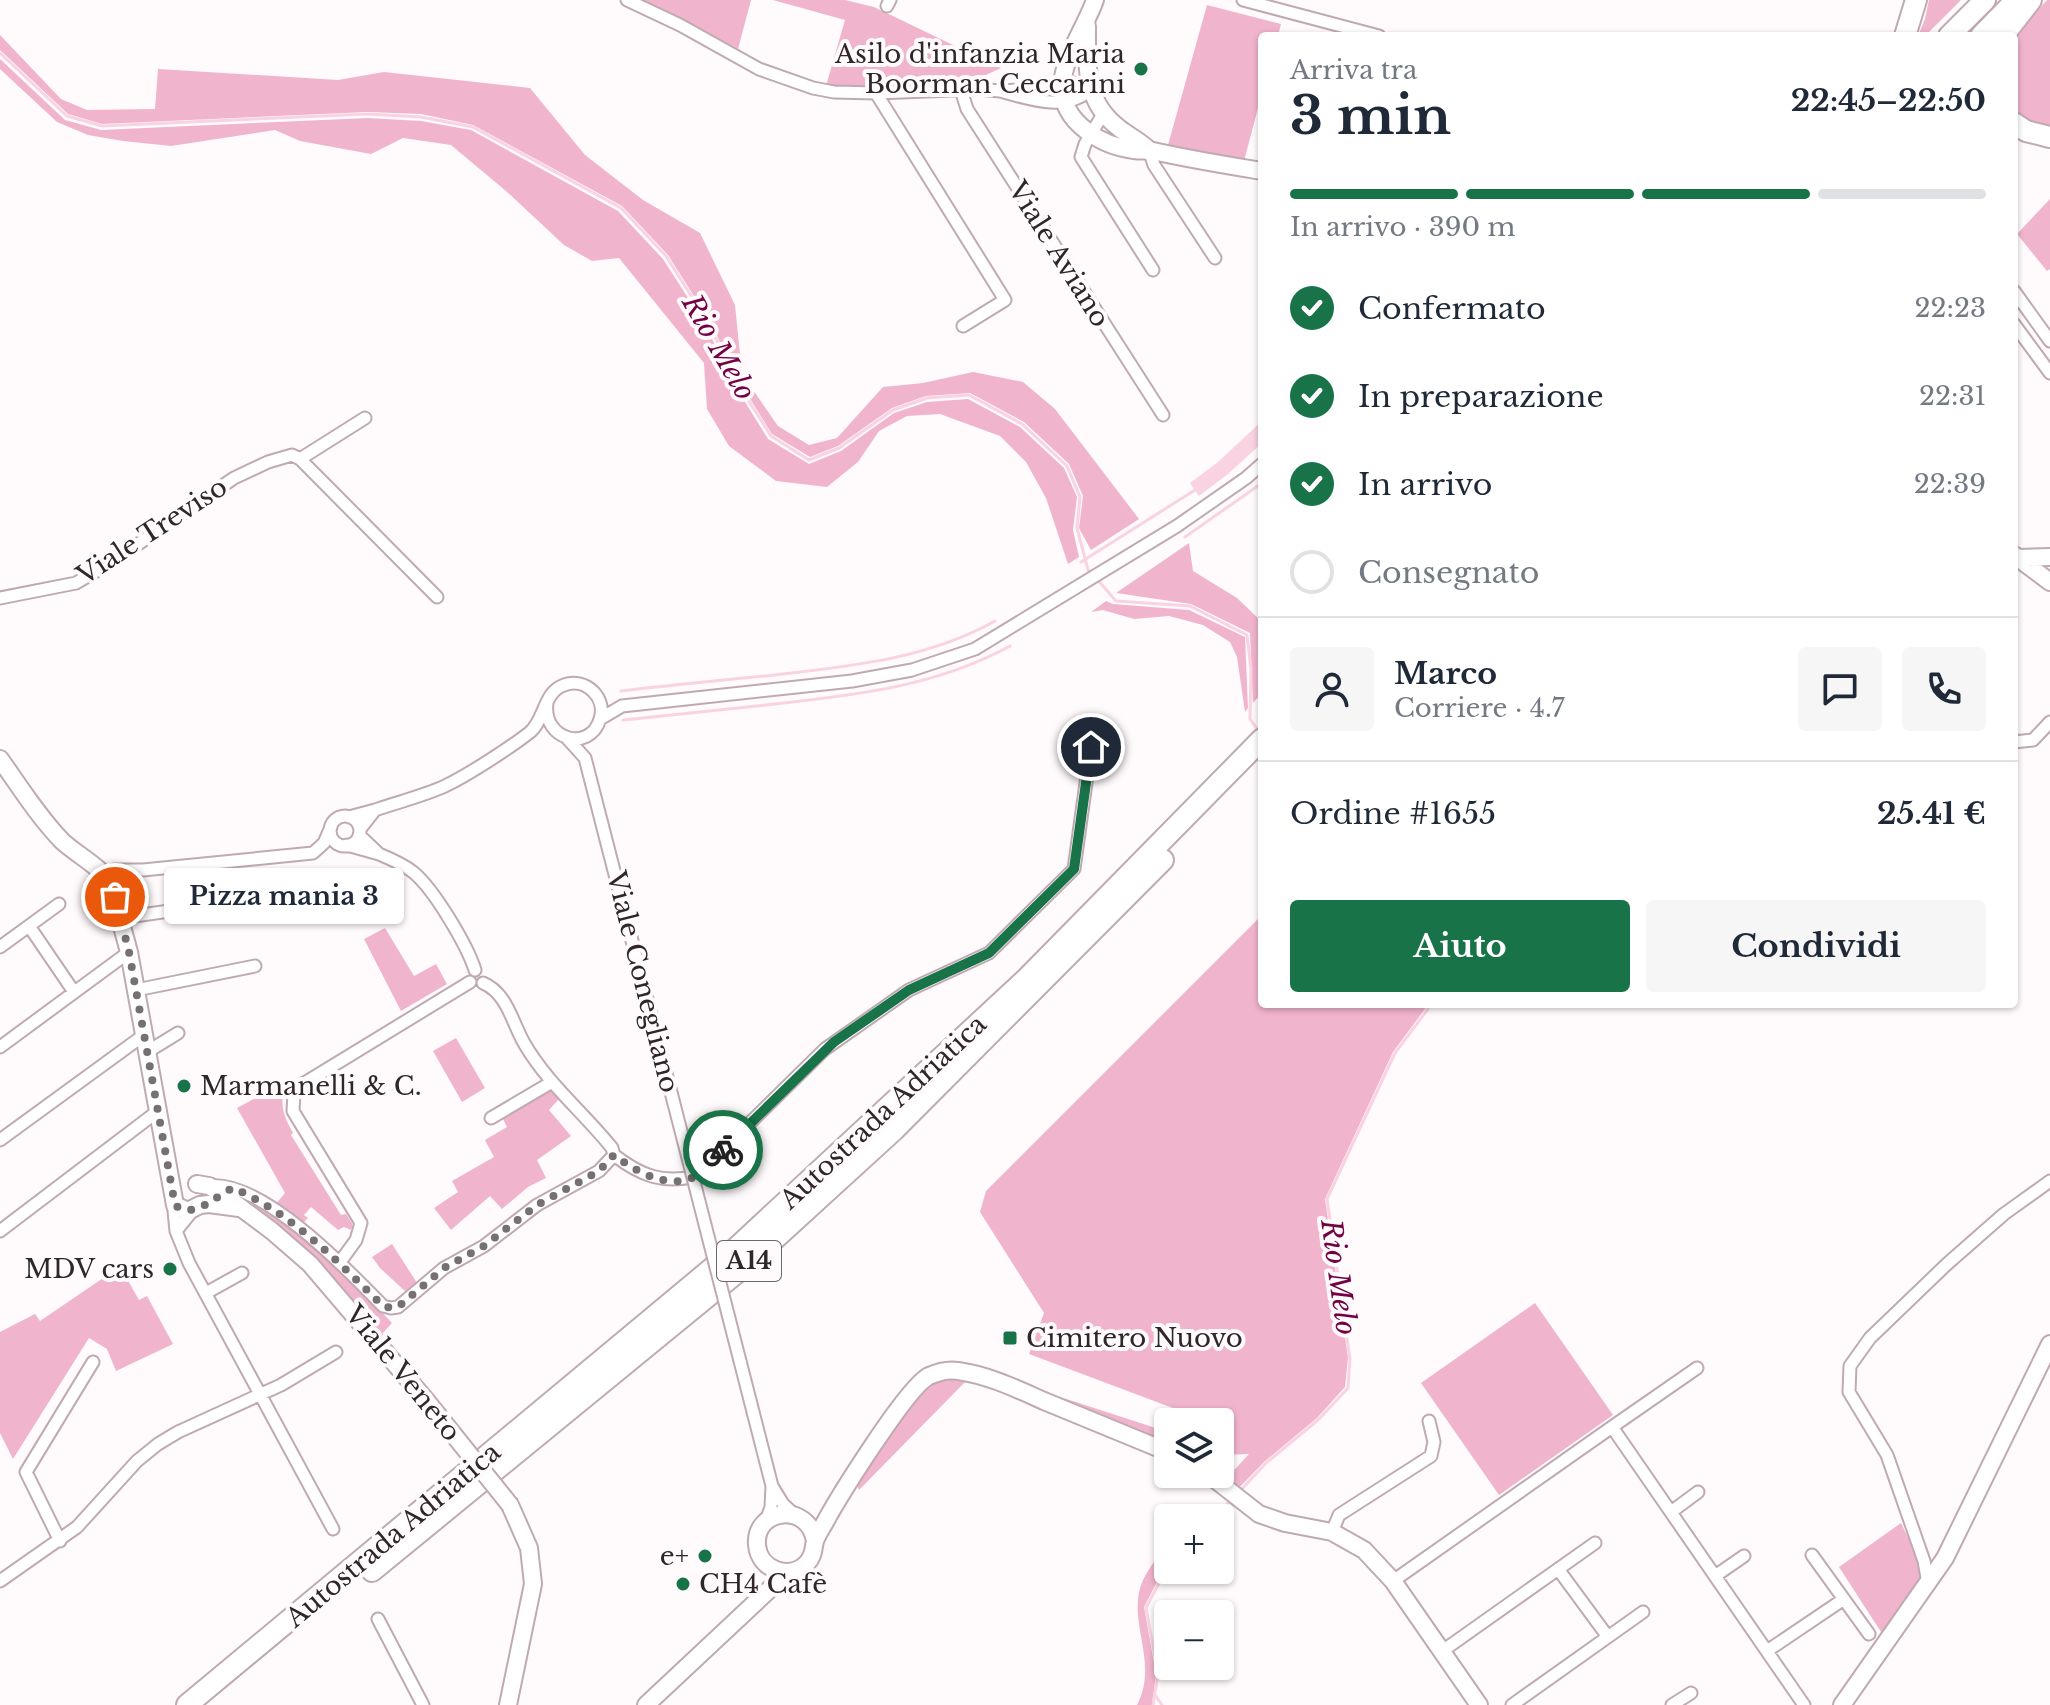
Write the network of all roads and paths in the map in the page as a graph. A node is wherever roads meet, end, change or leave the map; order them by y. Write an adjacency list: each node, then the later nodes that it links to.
1 (627, 0): 17 (street)
2 (1093, 0): 8 (street)
3 (1243, 0): 9 (street)
4 (1916, 0): 10 (highway)
5 (1985, 0): 11 (highway)
6 (2016, 0): 12 (highway)
7 (2031, 0): 13 (highway)
8 (1087, 21): 15 (street); 18 (street)
9 (1364, 32)
10 (1906, 32)
11 (1953, 32)
12 (1985, 32)
13 (2006, 32)
14 (961, 90): 16 (street); 17 (street); 35 (street, Viale Aviano)
15 (1090, 90): 18 (street); 18 (street); 20 (street)
16 (1000, 91): 18 (street); 19 (street)
17 (876, 93): 31 (street)
18 (1063, 93): 19 (street); 21 (street)
19 (1037, 102): 21 (street)
20 (1103, 114): 23 (street); 26 (street)
21 (1072, 117): 23 (street)
22 (2018, 126): 24 (highway)
23 (1091, 135): 26 (street); 29 (street)
24 (2050, 139): 25 (highway)
25 (2018, 140)
26 (1149, 150): 27 (street); 28 (street)
27 (1258, 170)
28 (1215, 258)
29 (1153, 270)
30 (2018, 297): 33 (street)
31 (963, 326)
32 (2018, 329): 34 (street)
33 (2050, 341)
34 (2050, 373)
35 (1163, 415)
36 (365, 418): 37 (street, Viale Treviso)
37 (300, 459): 43 (street); 44 (street, Viale Treviso)
38 (1258, 468): 47 (street)
39 (2050, 557): 40 (street)
40 (2018, 560)
41 (2018, 562): 42 (street)
42 (2050, 582)
43 (437, 597)
44 (0, 598)
45 (596, 694): 46 (street); 47 (street); 49 (street)
46 (547, 703): 50 (street); 51 (street)
47 (622, 706): 49 (street)
48 (2050, 722): 52 (street)
49 (599, 723): 51 (street); 55 (street)
50 (533, 731): 51 (street); 58 (street)
51 (562, 736): 55 (street, Viale Conegliano)
52 (2018, 742)
53 (1258, 743): 131 (highway, Autostrada Adriatica / A14)
54 (1091, 747): 84 (street)
55 (585, 758): 101 (street, Viale Conegliano, bridge)
56 (0, 759): 64 (street)
57 (1255, 765): 132 (highway, Autostrada Adriatica / A14)
58 (375, 810): 59 (street); 61 (street)
59 (349, 817): 60 (street); 61 (street)
60 (331, 827): 62 (street); 64 (street)
61 (359, 832): 62 (street); 63 (street)
62 (347, 845): 63 (street)
63 (379, 854): 72 (street)
64 (106, 876): 67 (street, Viale Veneto)
65 (59, 904): 68 (street)
66 (201, 910): 67 (street)
67 (121, 918): 70 (street, Viale Veneto)
68 (29, 926): 69 (street); 74 (street)
69 (0, 947)
70 (129, 952): 73 (street, Viale Veneto); 74 (street)
71 (255, 966): 73 (street)
72 (476, 978): 79 (street); 90 (street)
73 (136, 990): 76 (street, Viale Veneto)
74 (74, 992): 77 (street)
75 (178, 1033): 78 (street)
76 (144, 1035): 78 (street, Viale Veneto); 82 (street)
77 (0, 1047)
78 (147, 1052): 80 (street, Viale Veneto)
79 (552, 1082): 81 (street); 84 (street)
80 (158, 1111): 83 (street, Viale Veneto); 88 (street)
81 (491, 1118)
82 (0, 1140)
83 (164, 1146): 86 (street, Viale Veneto); 87 (street, Viale Veneto)
84 (614, 1155): 90 (street)
85 (2050, 1181): 121 (street)
86 (207, 1194): 87 (street); 87 (street); 89 (street); 90 (street); 134 (street, Viale Veneto, bridge)
87 (173, 1195): 89 (street, Viale Veneto)
88 (0, 1231)
89 (176, 1231): 92 (street, Viale Veneto)
90 (340, 1262)
91 (242, 1273): 92 (street)
92 (206, 1293): 97 (street, Viale Veneto)
93 (2050, 1344): 121 (street)
94 (336, 1352): 97 (street)
95 (93, 1362): 110 (street)
96 (1697, 1368): 99 (street)
97 (262, 1394): 108 (street, Viale Veneto); 110 (street)
98 (1429, 1421): 109 (street)
99 (1612, 1427): 105 (street); 120 (street)
100 (1154, 1446): 104 (street)
101 (772, 1486): 106 (street, Viale Conegliano); 107 (street, Viale Conegliano)
102 (1225, 1488): 109 (street)
103 (1698, 1492): 105 (street)
104 (833, 1508): 106 (street); 111 (street)
105 (1671, 1512): 118 (street)
106 (801, 1519): 107 (street); 111 (street)
107 (765, 1524): 115 (street)
108 (333, 1529)
109 (1332, 1532): 120 (street)
110 (60, 1541): 119 (street)
111 (815, 1541): 117 (street)
112 (1595, 1543): 116 (street)
113 (1812, 1555): 122 (street)
114 (1744, 1556): 118 (street)
115 (767, 1565): 117 (street); 123 (street)
116 (1558, 1569): 127 (street); 129 (street)
117 (788, 1572): 123 (street)
118 (1715, 1576): 128 (street)
119 (0, 1581)
120 (1393, 1581): 129 (street)
121 (1928, 1585): 140 (street)
122 (1844, 1599): 126 (street); 128 (street)
123 (758, 1600): 135 (street)
124 (1643, 1612): 127 (street)
125 (378, 1619): 133 (street)
126 (1869, 1634)
127 (1608, 1637): 137 (street)
128 (1767, 1651): 139 (street)
129 (1441, 1652): 136 (street)
130 (1691, 1693): 138 (street)
131 (187, 1705)
132 (208, 1705)
133 (423, 1705)
134 (508, 1705)
135 (646, 1705)
136 (1479, 1705)
137 (1512, 1705)
138 (1672, 1705)
139 (1804, 1705)
140 (1842, 1705)

